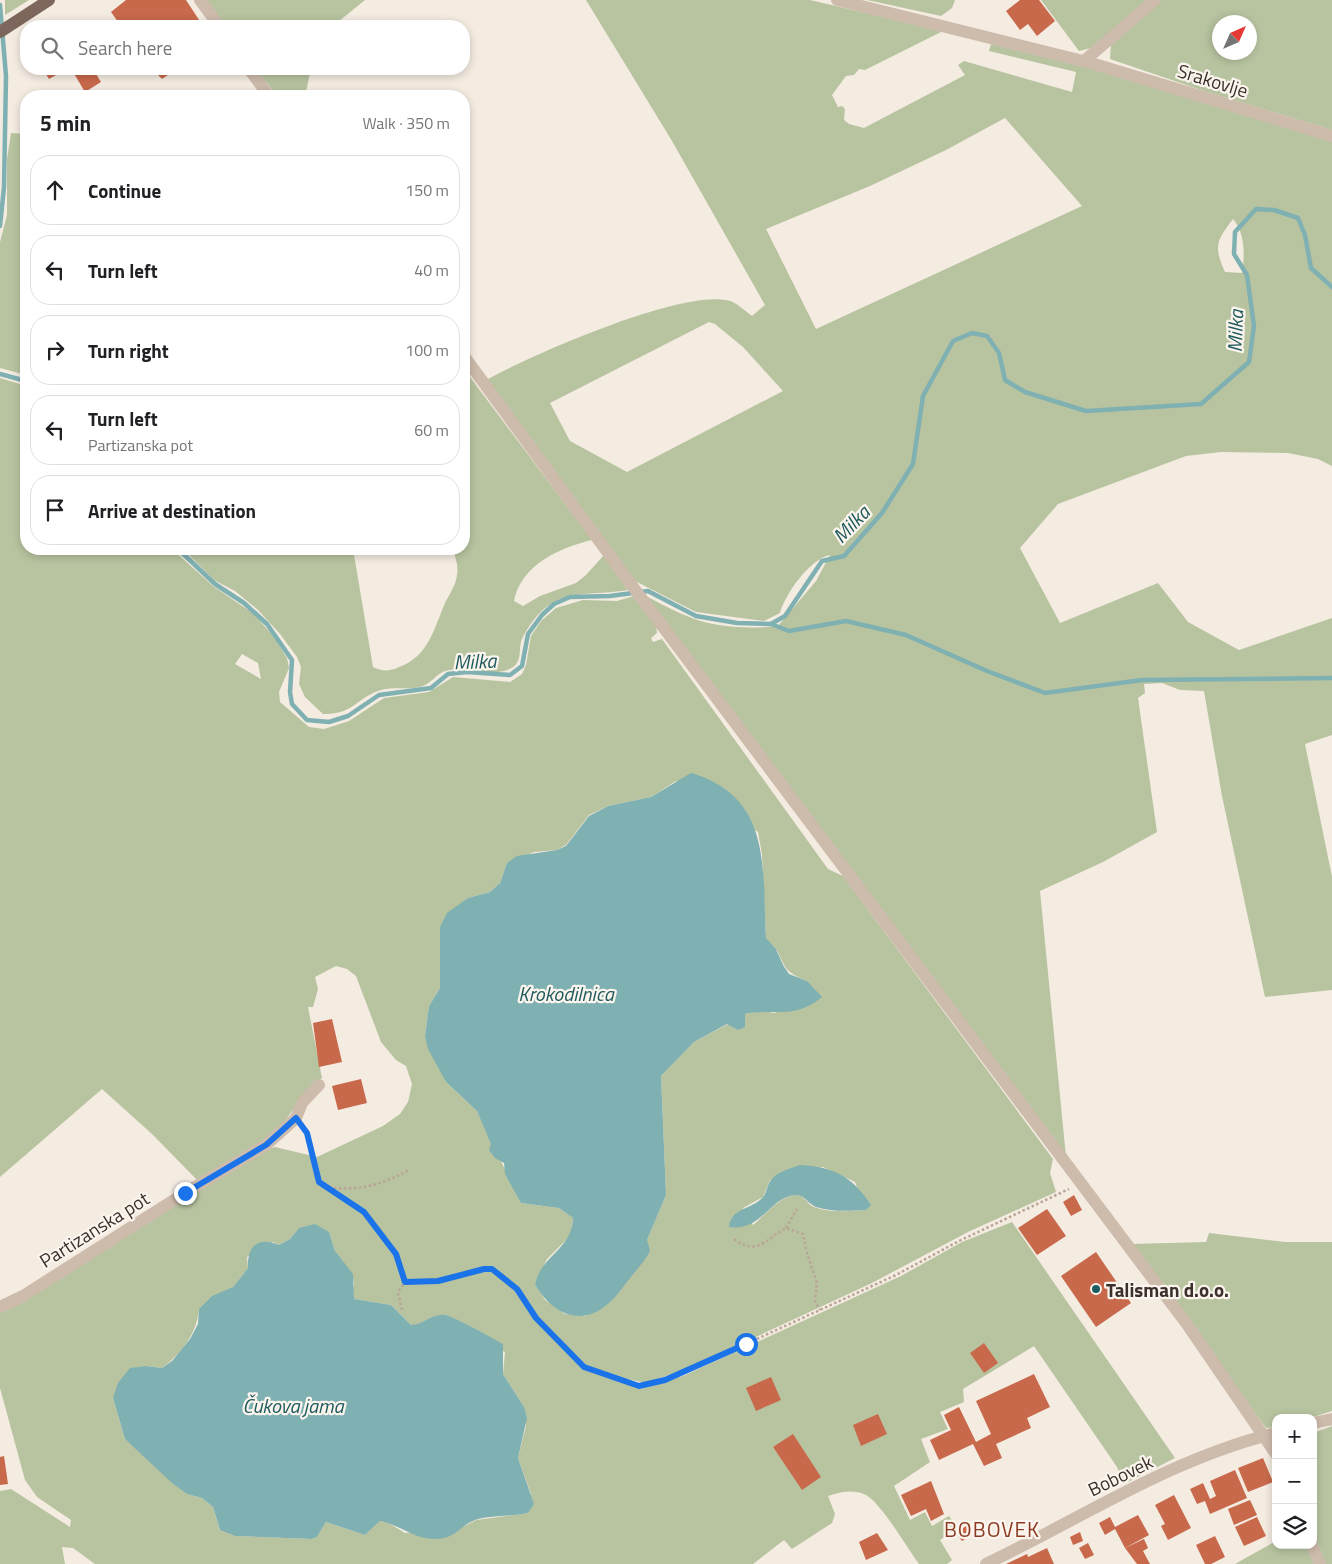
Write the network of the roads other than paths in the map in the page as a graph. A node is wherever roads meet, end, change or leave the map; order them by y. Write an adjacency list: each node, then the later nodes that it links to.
1 (49, 0): 5 (main road)
2 (200, 0): 6 (street)
3 (837, 0): 9 (street, Srakovlje)
4 (1155, 0): 9 (street)
5 (21, 20)
6 (215, 20)
7 (20, 21): 8 (main road)
8 (0, 32)
9 (1084, 61): 12 (street, Srakovlje)
10 (253, 75): 11 (street)
11 (265, 90)
12 (1332, 136)
13 (470, 364): 19 (street)
14 (318, 1085): 15 (street, Partizanska pot)
15 (0, 1307)
16 (1332, 1418): 17 (street)
17 (1317, 1422)
18 (1272, 1434): 19 (street, Bobovek)
19 (1262, 1436): 20 (street); 22 (street, Bobovek)
20 (1272, 1449)
21 (1314, 1549): 23 (street)
22 (986, 1564)
23 (1320, 1564)

